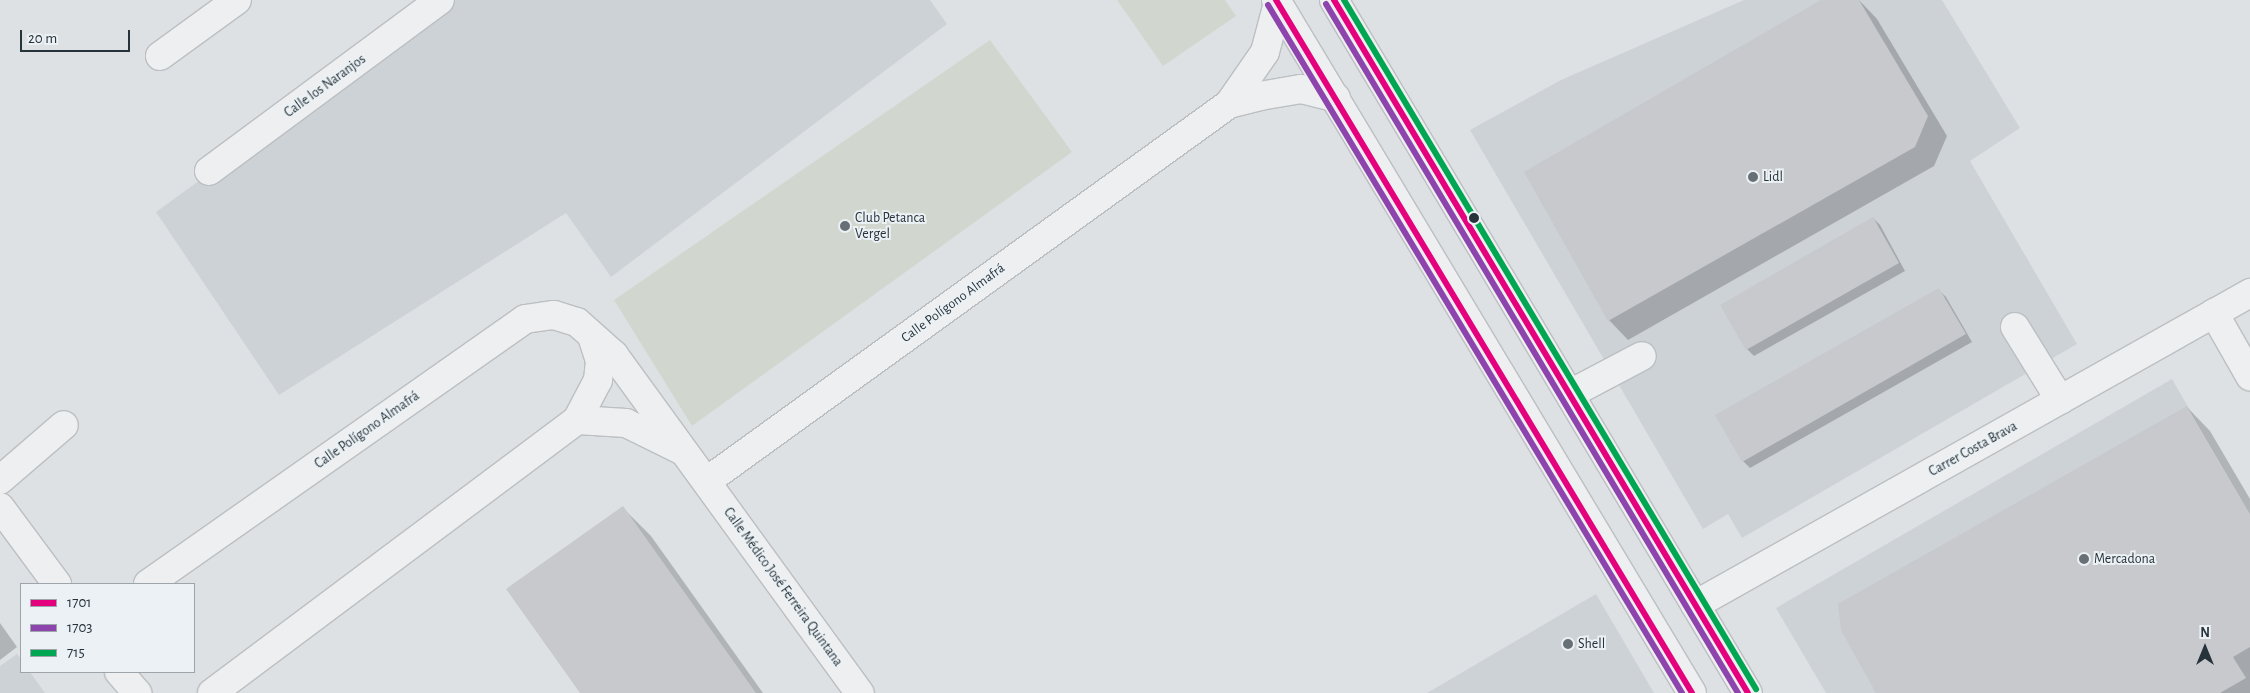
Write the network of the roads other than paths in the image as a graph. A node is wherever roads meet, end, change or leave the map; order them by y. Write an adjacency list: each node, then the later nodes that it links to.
1 (237, 0): 5 (street)
2 (440, 0): 8 (street, Calle los Naranjos)
3 (1334, 0): 15 (street)
4 (1277, 2): 6 (street); 7 (street, Calle Polígono Almafrá)
5 (160, 56)
6 (1336, 98): 7 (street, Calle Polígono Almafrá); 30 (street)
7 (1229, 104): 21 (street, Calle Polígono Almafrá)
8 (209, 171)
9 (2250, 293): 10 (street, Carrer Costa Brava)
10 (2214, 313): 14 (street); 16 (street, Carrer Costa Brava)
11 (2015, 327): 16 (street)
12 (592, 337): 17 (street); 19 (street, Calle Polígono Almafrá); 24 (street, Calle Polígono Almafrá)
13 (1642, 356): 15 (street)
14 (2250, 376)
15 (1570, 394): 25 (street)
16 (2060, 400): 25 (street, Carrer Costa Brava)
17 (577, 420): 19 (street, Calle Polígono Almafrá); 28 (street)
18 (64, 425): 20 (street)
19 (684, 451): 21 (street, Calle Polígono Almafrá)
20 (0, 480)
21 (707, 480): 29 (street, Calle Médico José Ferreira Quintana)
22 (0, 507): 23 (street)
23 (56, 583)
24 (149, 583)
25 (1695, 605): 31 (street)
26 (121, 673): 27 (street)
27 (137, 693)
28 (212, 693)
29 (860, 693)
30 (1692, 693)
31 (1748, 693)

